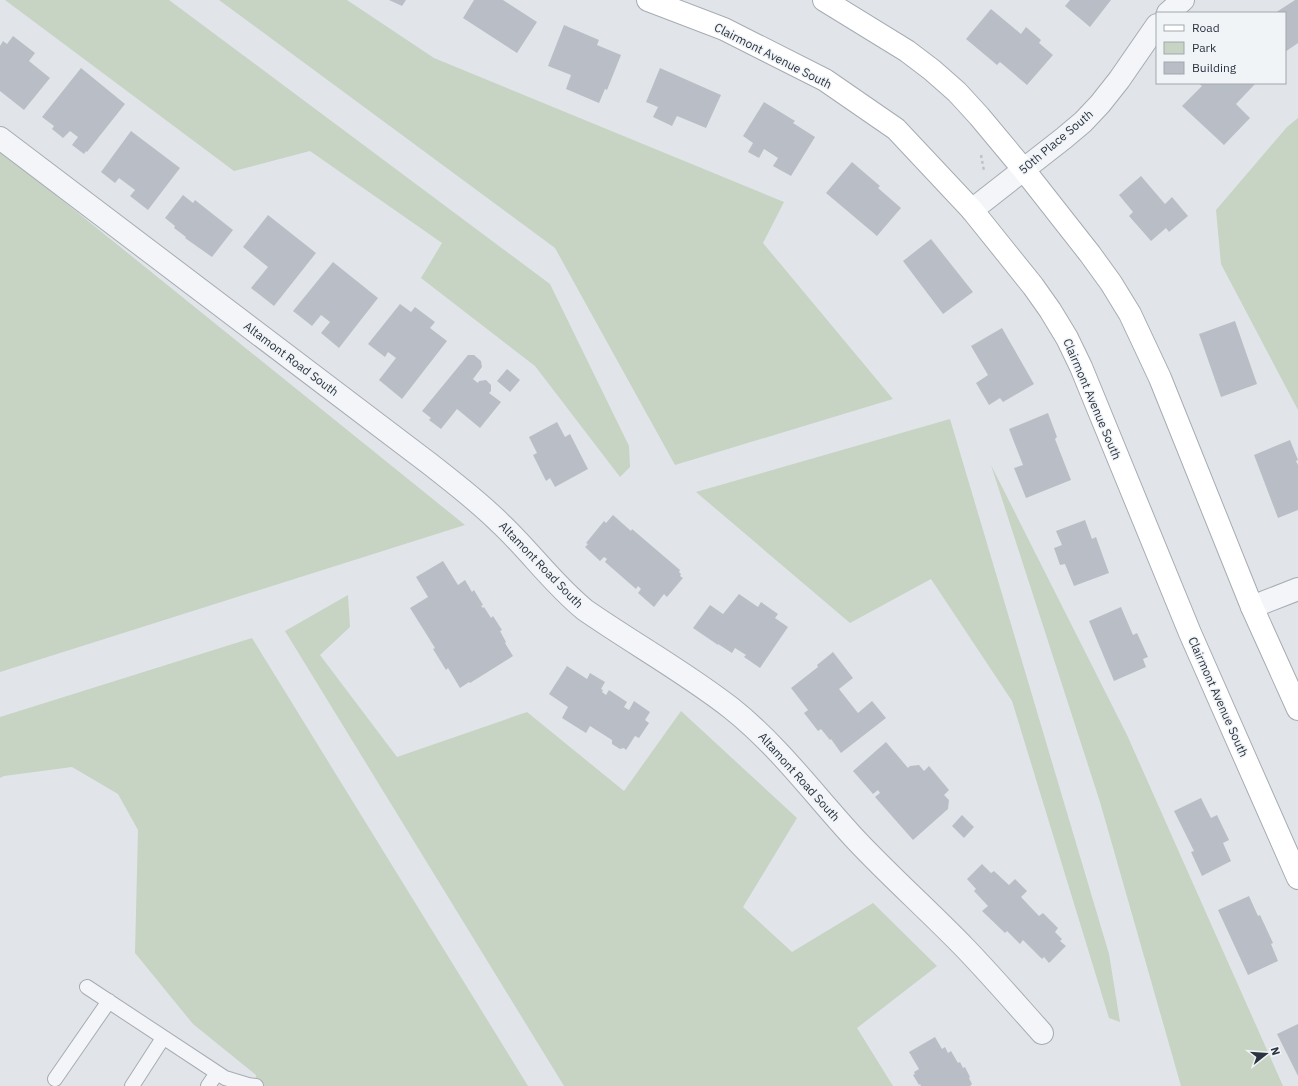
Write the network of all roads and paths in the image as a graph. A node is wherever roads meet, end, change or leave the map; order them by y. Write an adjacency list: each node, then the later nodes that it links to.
1 (648, 0): 8 (street, Clairmont Avenue South)
2 (824, 0): 7 (street)
3 (1183, 0): 4 (street)
4 (1169, 12)
5 (1156, 26): 7 (street, 50th Place South)
6 (0, 138): 15 (street, Altamont Road South)
7 (1024, 170): 8 (street, 50th Place South); 10 (street)
8 (972, 210): 12 (street, Clairmont Avenue South)
9 (1298, 589): 10 (street)
10 (1252, 607): 11 (street)
11 (1298, 709)
12 (1298, 878)
13 (87, 987): 14 (lane)
14 (109, 1001): 16 (lane); 18 (lane)
15 (1042, 1033)
16 (163, 1038): 17 (lane); 19 (lane)
17 (217, 1073): 20 (lane); 21 (lane)
18 (55, 1078)
19 (132, 1086)
20 (208, 1086)
21 (256, 1086)

